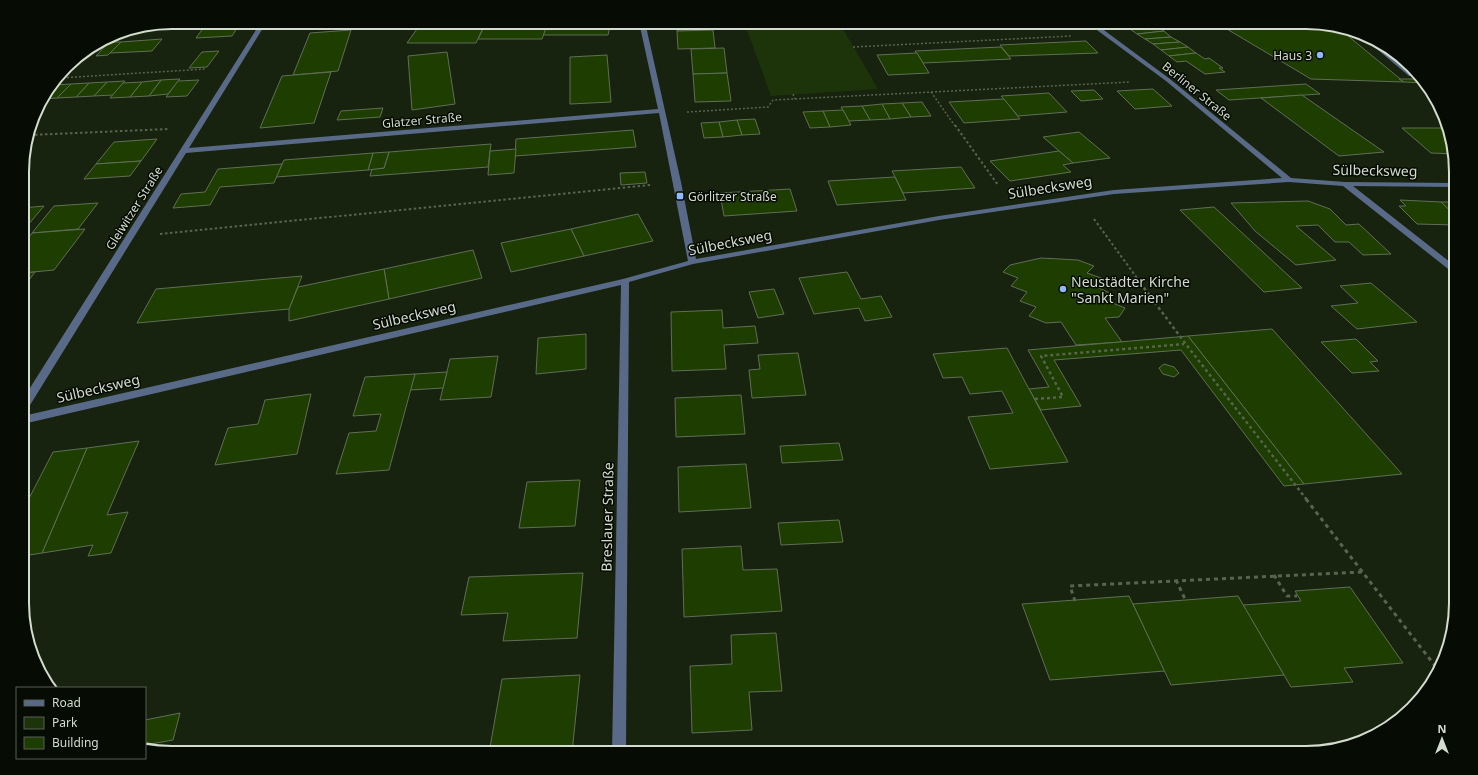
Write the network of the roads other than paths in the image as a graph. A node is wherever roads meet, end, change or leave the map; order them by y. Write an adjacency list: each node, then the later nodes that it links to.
1 (260, 29): 7 (street, Gleiwitzer Straße)
2 (644, 29): 6 (street)
3 (1098, 29): 8 (street, Berliner Straße)
4 (1381, 50): 5 (street)
5 (1409, 73)
6 (662, 112): 7 (street, Glatzer Straße); 11 (street)
7 (184, 152): 14 (street, Gleiwitzer Straße)
8 (1289, 180): 9 (street, Sülbecksweg); 11 (street, Sülbecksweg)
9 (1345, 184): 10 (street, Sülbecksweg); 12 (street)
10 (1449, 185)
11 (692, 262): 13 (street, Sülbecksweg)
12 (1449, 265)
13 (625, 281): 15 (street, Sülbecksweg); 16 (street, Breslauer Straße)
14 (29, 397)
15 (29, 419)
16 (618, 746)

